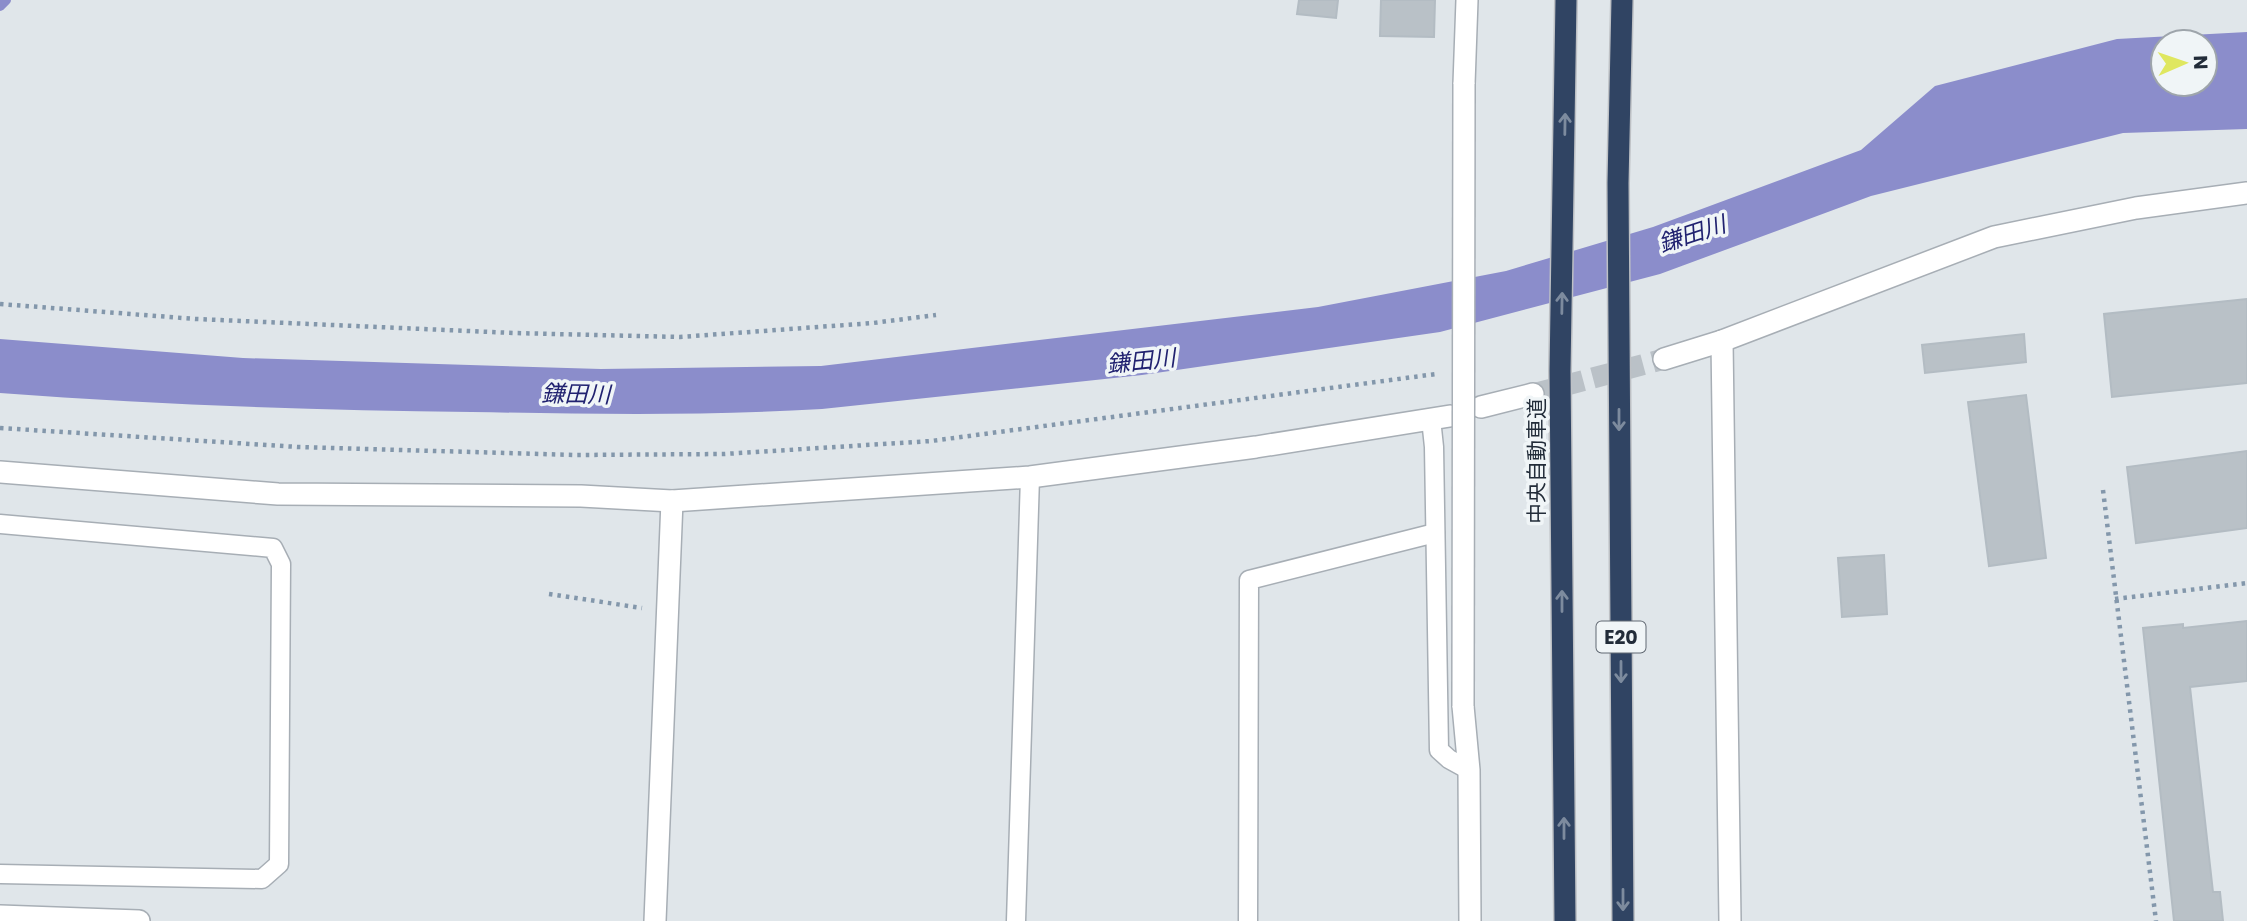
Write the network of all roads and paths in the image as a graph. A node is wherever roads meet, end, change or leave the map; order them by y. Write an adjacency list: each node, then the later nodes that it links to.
1 (1467, 0): 24 (street, bridge)
2 (1566, 0): 32 (highway, 中央自動車道, one-way to 2)
3 (1622, 0): 33 (highway, E20, one-way to 33)
4 (2247, 193): 7 (street)
5 (0, 304): 6 (path)
6 (936, 314)
7 (1722, 341): 8 (street); 34 (street)
8 (1664, 359)
9 (1437, 373): 13 (path)
10 (1533, 394): 11 (street)
11 (1481, 407)
12 (1441, 418): 15 (street); 19 (lane)
13 (0, 428)
14 (0, 472): 17 (street)
15 (1030, 477): 17 (street); 29 (lane)
16 (2103, 490): 22 (path)
17 (672, 501): 23 (street)
18 (0, 524): 25 (lane)
19 (1435, 533): 24 (lane); 30 (lane)
20 (2247, 583): 22 (path)
21 (549, 594): 23 (path)
22 (2115, 599): 35 (path)
23 (667, 612): 28 (street)
24 (1469, 770): 31 (street)
25 (0, 874)
26 (0, 916): 27 (street)
27 (139, 921)
28 (655, 921)
29 (1016, 921)
30 (1248, 921)
31 (1471, 921)
32 (1565, 921)
33 (1623, 921)
34 (1730, 921)
35 (2156, 921)

